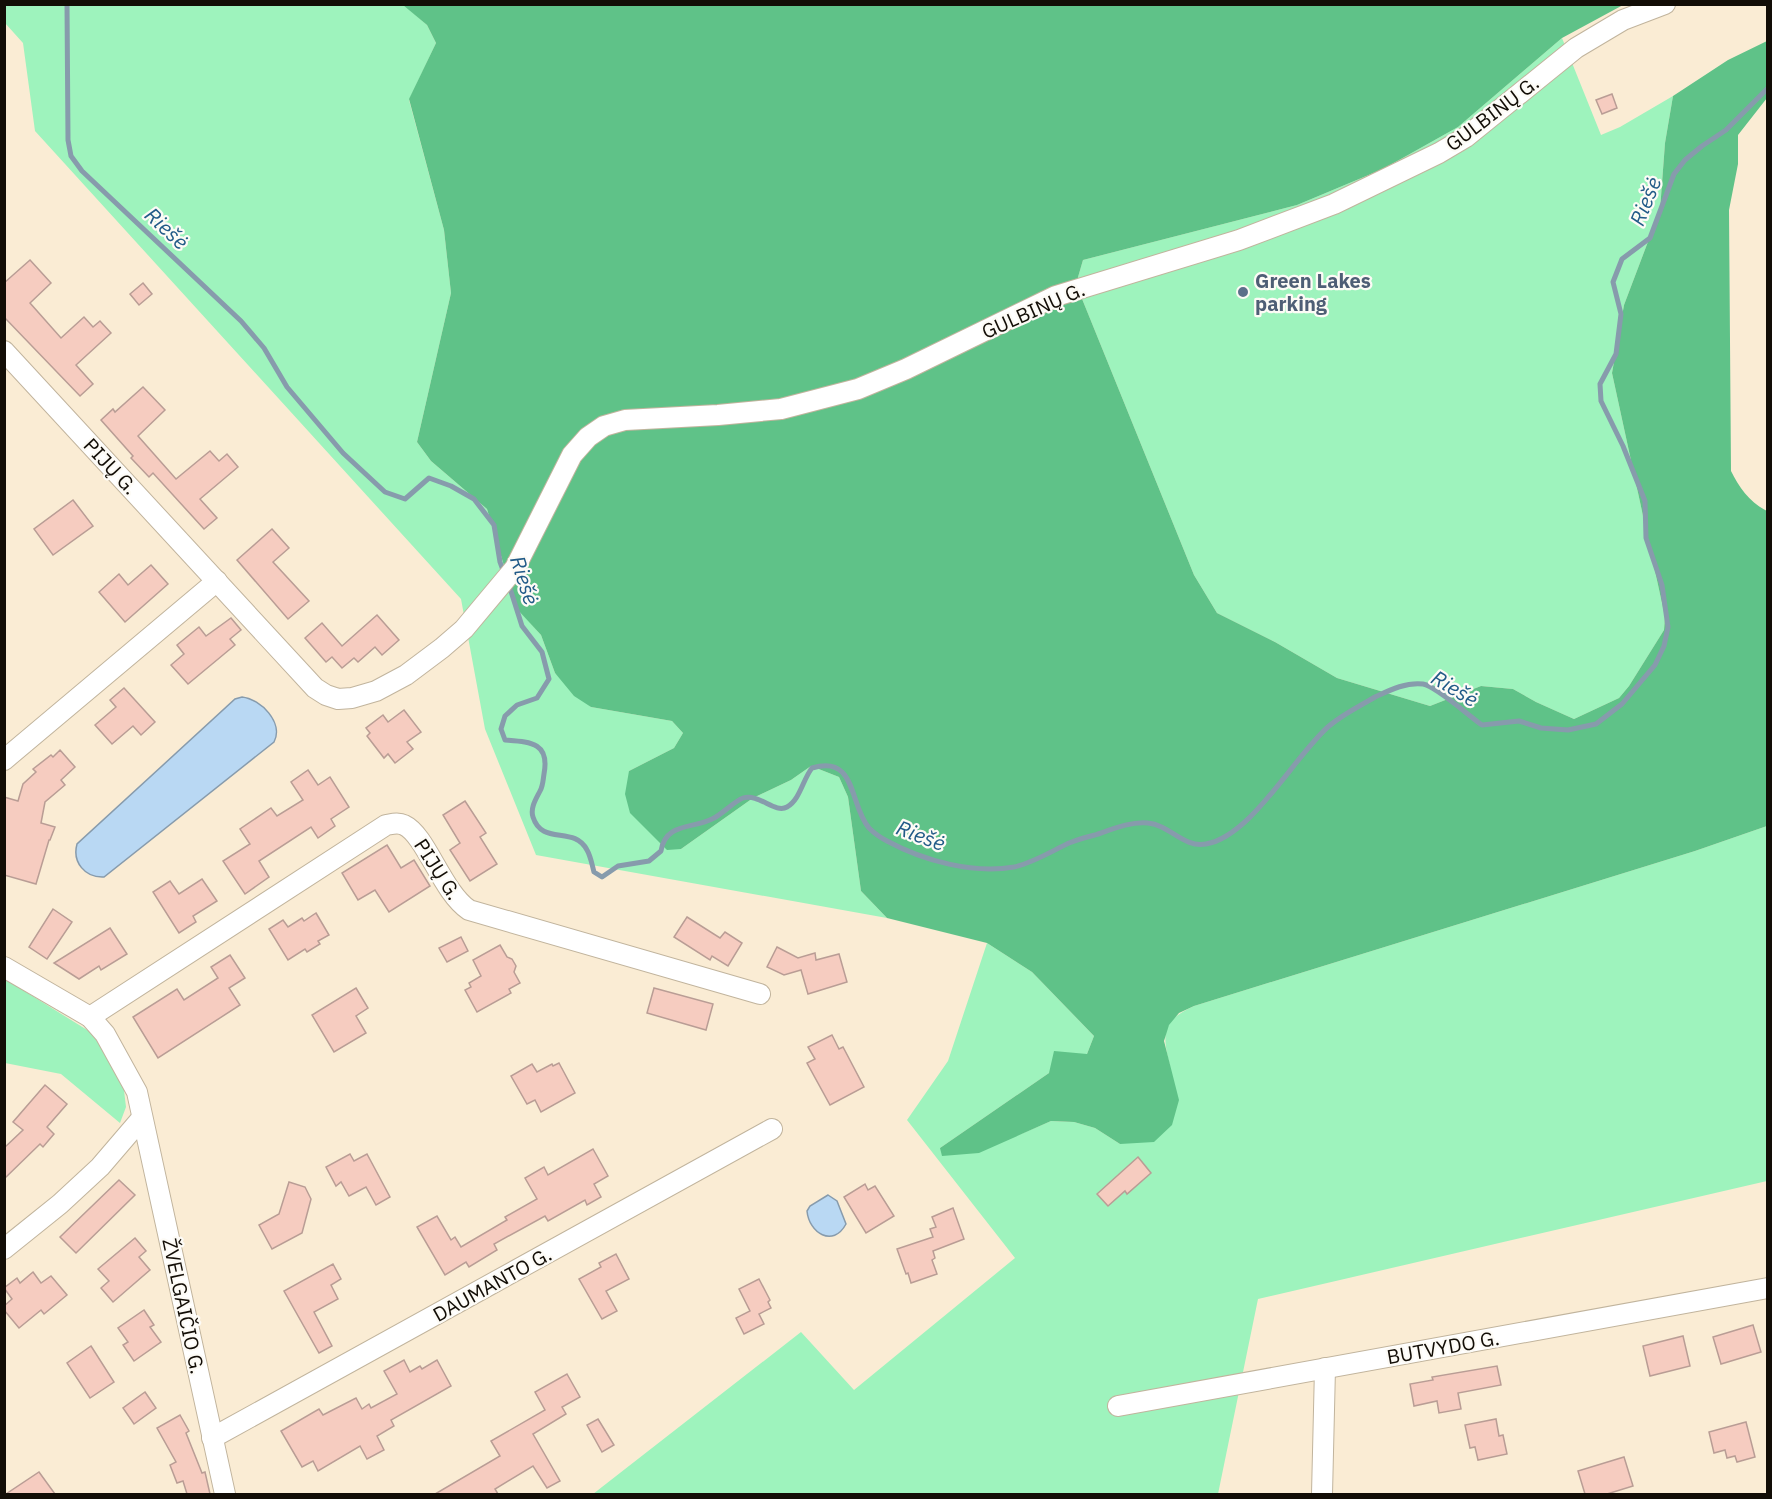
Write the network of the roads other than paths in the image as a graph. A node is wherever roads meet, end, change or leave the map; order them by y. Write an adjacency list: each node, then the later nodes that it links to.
1 (1665, 4): 4 (street, GULBINŲ G.)
2 (4, 351): 3 (street, PIJŲ G.)
3 (217, 581): 4 (street, PIJŲ G.); 5 (street)
4 (481, 610)
5 (4, 760)
6 (4, 967): 8 (street)
7 (760, 994): 8 (street, PIJŲ G.)
8 (90, 1017): 9 (street, ŽVELGAIČIO G.)
9 (142, 1118): 11 (street); 15 (street, ŽVELGAIČIO G.)
10 (772, 1129): 15 (street, DAUMANTO G.)
11 (4, 1249)
12 (1767, 1288): 13 (street, BUTVYDO G.)
13 (1325, 1368): 14 (street, BUTVYDO G.); 17 (street)
14 (1118, 1406)
15 (212, 1438): 16 (street, ŽVELGAIČIO G.)
16 (225, 1494)
17 (1322, 1494)

